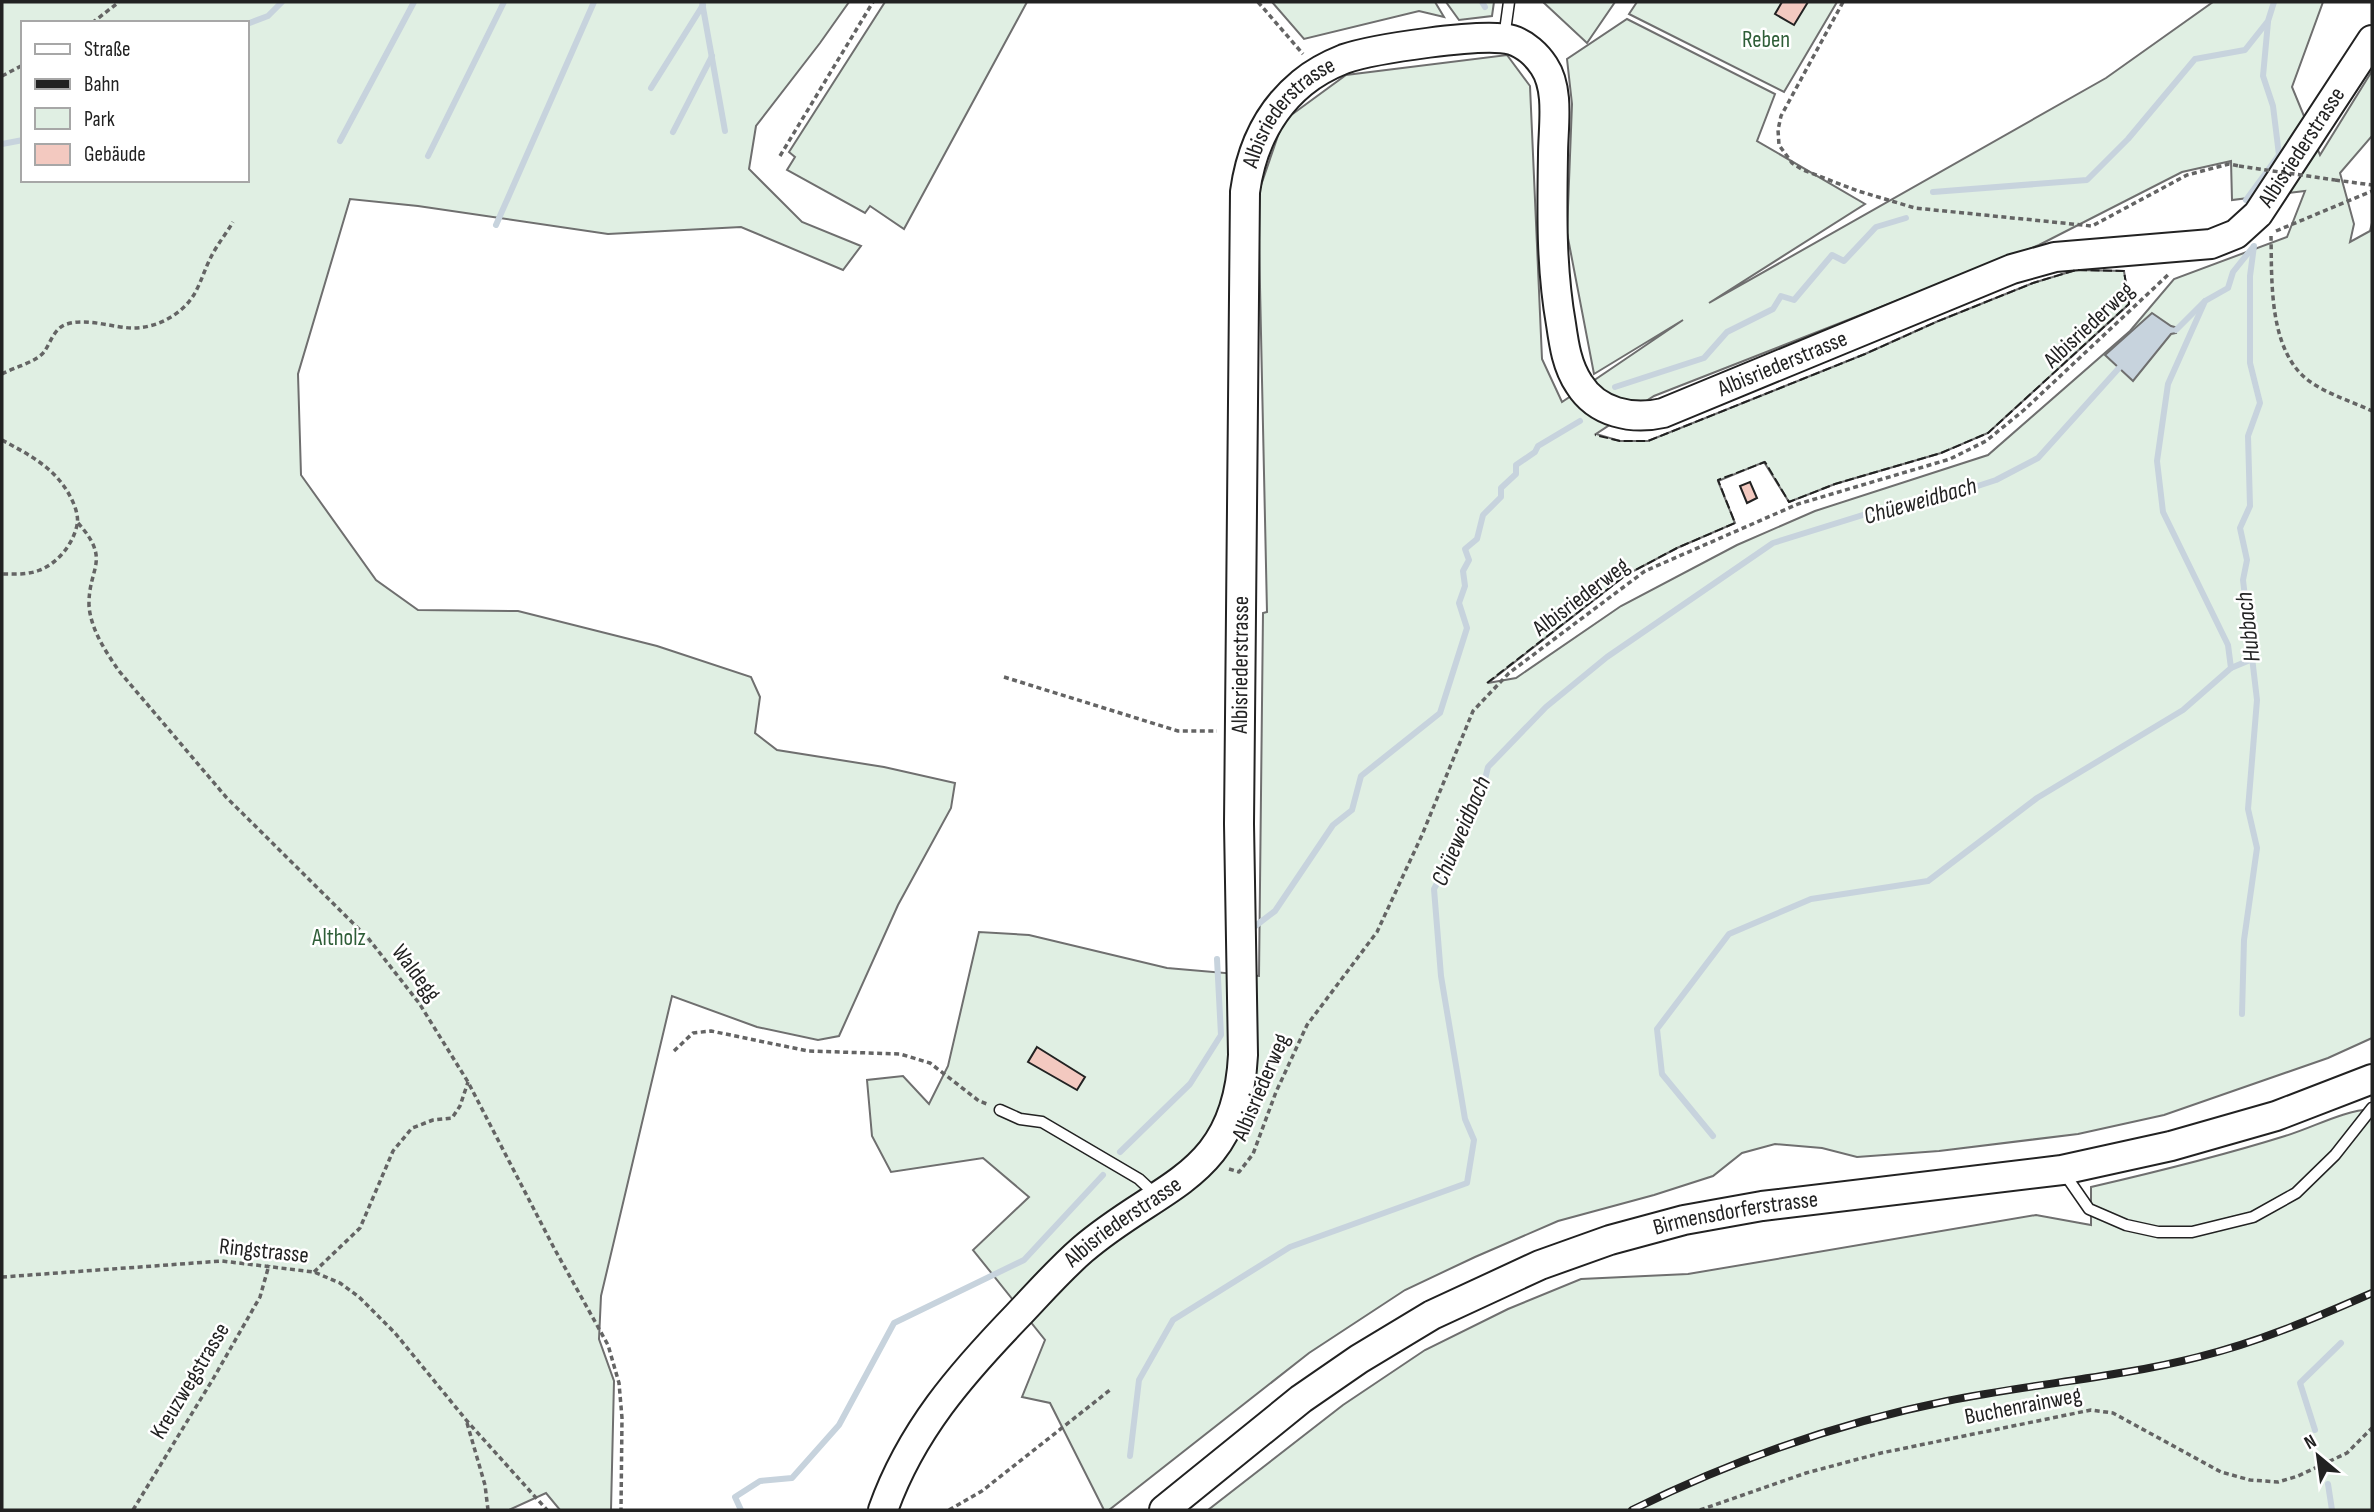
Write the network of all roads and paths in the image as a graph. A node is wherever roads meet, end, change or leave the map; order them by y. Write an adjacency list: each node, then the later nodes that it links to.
1 (119, 2): 6 (path)
2 (873, 2): 12 (path)
3 (1258, 2): 9 (path)
4 (1508, 2): 7 (lane)
5 (1843, 2): 13 (path, bridge)
6 (95, 21)
7 (1504, 38): 17 (main road, Albisriederstrasse); 24 (main road, Albisriederstrasse)
8 (2372, 40): 16 (main road, Albisriederstrasse)
9 (1301, 51)
10 (21, 66): 11 (path)
11 (2, 76)
12 (780, 156)
13 (2372, 185)
14 (2372, 191): 16 (path)
15 (233, 222): 18 (path)
16 (2265, 224): 17 (main road, Albisriederstrasse); 19 (path)
17 (2185, 248): 29 (path, Albisriederweg)
18 (2, 374)
19 (2372, 411)
20 (2, 440): 21 (path, Waldegg)
21 (78, 523): 22 (path); 26 (path, Waldegg)
22 (2, 574)
23 (1004, 677): 24 (path)
24 (1240, 729): 29 (main road, Albisriederstrasse)
25 (674, 1051): 28 (path)
26 (468, 1082): 33 (path); 41 (path, Waldegg)
27 (2372, 1090): 30 (main road, Birmensdorferstrasse); 30 (lane)
28 (1000, 1110): 31 (lane)
29 (1203, 1162): 31 (main road, Albisriederstrasse)
30 (2062, 1170): 44 (main road, Birmensdorferstrasse)
31 (1159, 1198): 42 (main road, Albisriederstrasse)
32 (269, 1265): 33 (path, Ringstrasse); 34 (path, Ringstrasse); 38 (path, Kreuzwegstrasse)
33 (314, 1272): 36 (path, Ringstrasse)
34 (2, 1277)
35 (1110, 1390): 43 (path)
36 (467, 1421): 39 (path); 40 (path, Ringstrasse)
37 (2372, 1428): 45 (path, Buchenrainweg)
38 (133, 1510)
39 (488, 1510)
40 (547, 1510)
41 (621, 1510)
42 (883, 1510)
43 (949, 1510)
44 (1164, 1510)
45 (1700, 1510)

